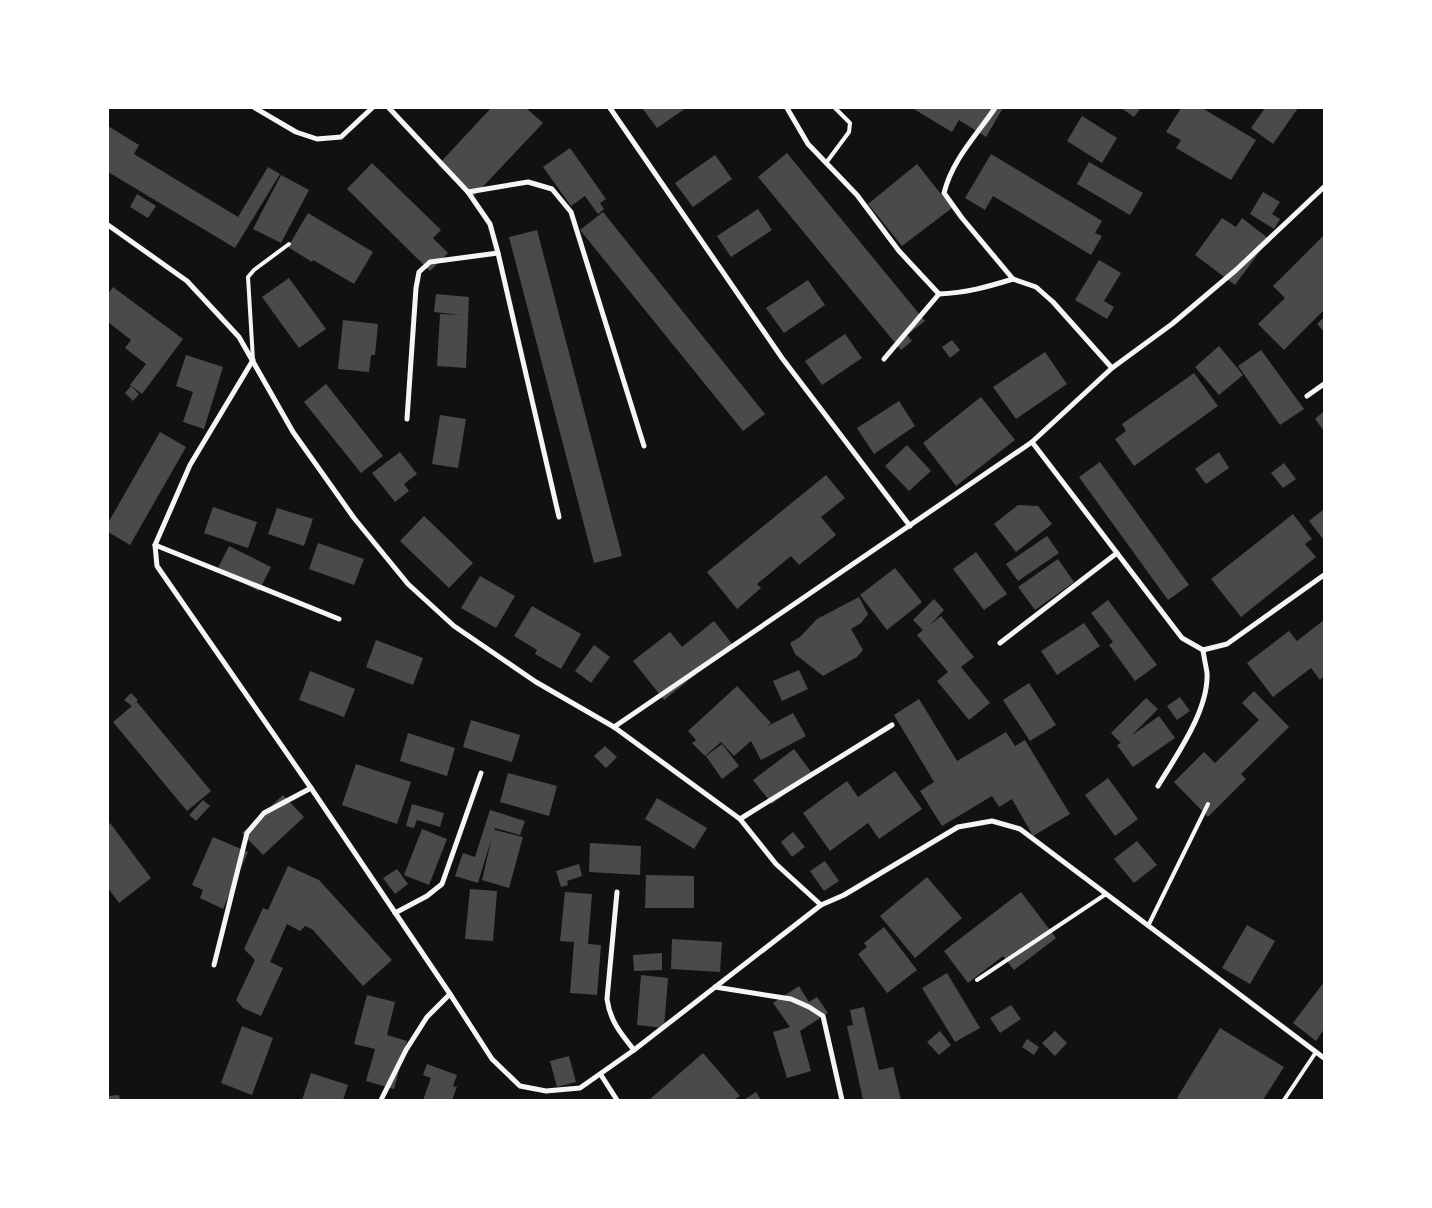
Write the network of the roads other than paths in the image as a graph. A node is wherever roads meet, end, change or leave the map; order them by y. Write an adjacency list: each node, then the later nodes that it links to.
1 (255, 108): 2 (street)
2 (372, 108)
3 (389, 108): 10 (street)
4 (610, 108): 25 (street)
5 (787, 108): 8 (street)
6 (835, 108): 8 (lane)
7 (995, 108): 14 (street)
8 (826, 163): 15 (street)
9 (1324, 187): 18 (street)
10 (468, 192): 13 (street); 23 (street)
11 (108, 225): 17 (street)
12 (289, 244): 17 (lane)
13 (498, 253): 21 (street); 24 (street)
14 (1013, 279): 15 (street); 18 (street)
15 (939, 294): 16 (street)
16 (884, 359)
17 (253, 360): 26 (street); 33 (street)
18 (1112, 368): 22 (street)
19 (1324, 384): 20 (street)
20 (1308, 396)
21 (407, 419)
22 (1032, 442): 25 (street); 27 (street)
23 (644, 446)
24 (559, 517)
25 (910, 526): 33 (street)
26 (155, 545): 29 (street); 36 (street)
27 (1117, 553): 30 (street); 31 (street)
28 (1324, 575): 31 (street)
29 (339, 619)
30 (1000, 643)
31 (1203, 650): 35 (street)
32 (892, 725): 38 (street)
33 (614, 727): 38 (street)
34 (481, 773): 42 (street)
35 (1158, 786)
36 (312, 788): 42 (street); 44 (street)
37 (1208, 804): 43 (lane)
38 (740, 819): 41 (street)
39 (616, 892): 48 (street)
40 (1106, 894): 41 (street); 43 (street); 45 (lane)
41 (821, 905): 46 (street)
42 (395, 913): 47 (street)
43 (1148, 926): 49 (street)
44 (214, 965)
45 (977, 980)
46 (715, 987): 48 (street); 54 (street)
47 (450, 994): 51 (street); 52 (street)
48 (634, 1050): 51 (street)
49 (1316, 1052): 50 (street); 55 (lane)
50 (1324, 1058)
51 (601, 1075): 53 (street)
52 (381, 1100)
53 (617, 1100)
54 (842, 1100)
55 (1284, 1100)

